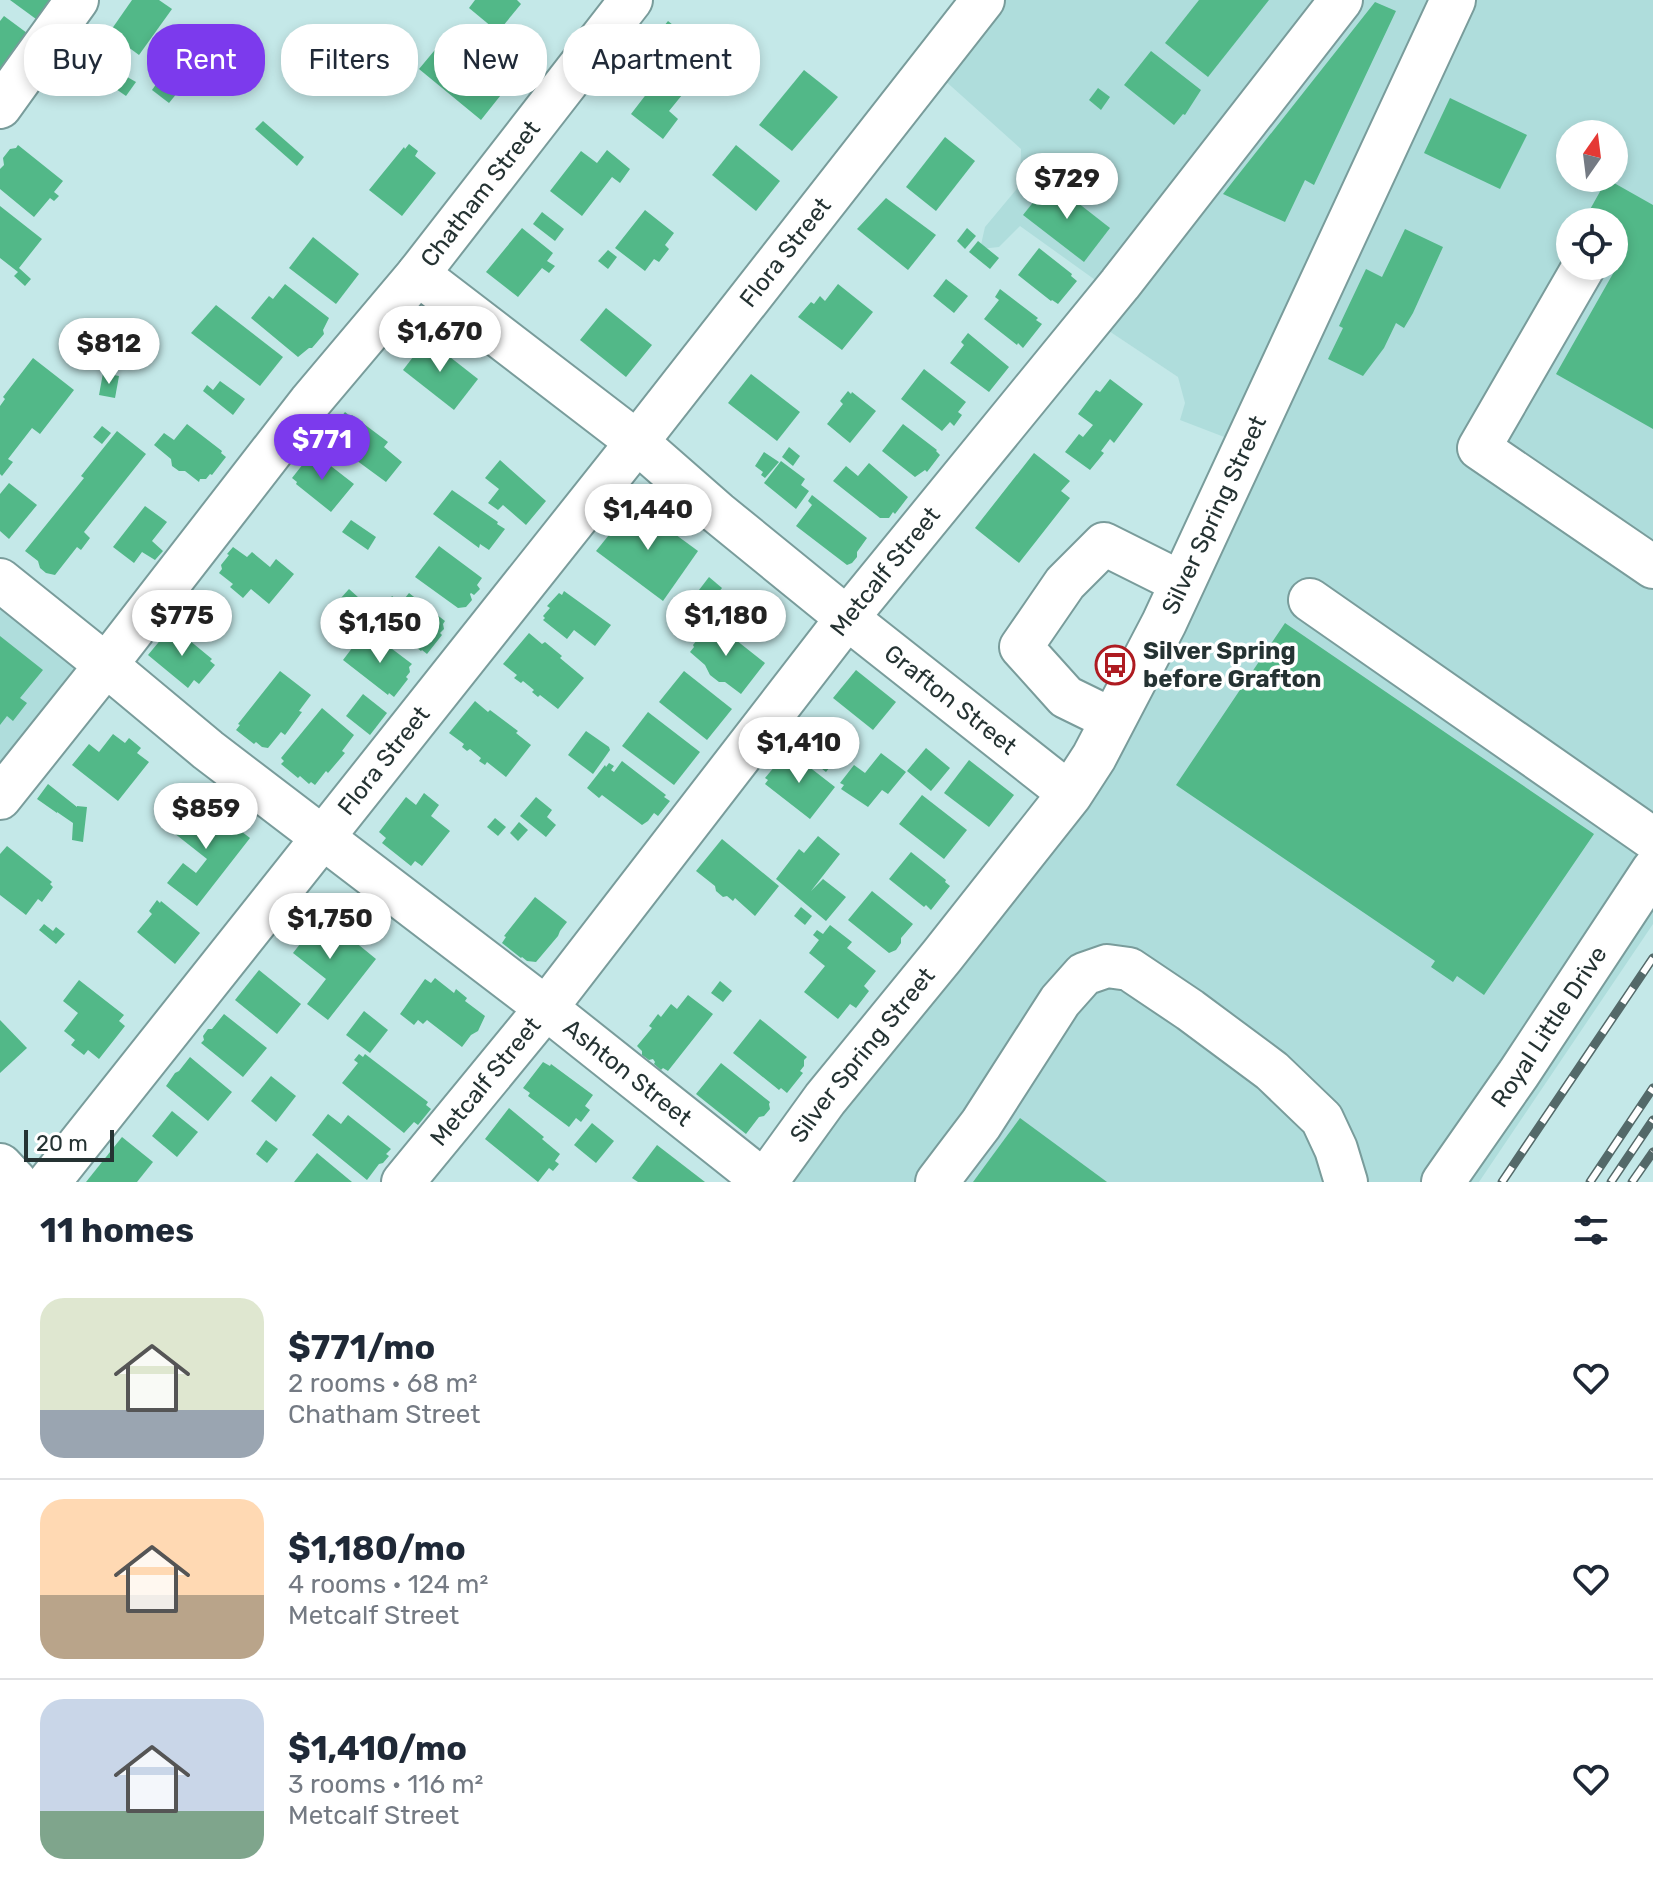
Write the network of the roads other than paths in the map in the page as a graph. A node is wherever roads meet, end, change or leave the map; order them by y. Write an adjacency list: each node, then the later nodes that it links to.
1 (77, 0): 6 (street)
2 (631, 0): 7 (street, Chatham Street)
3 (983, 0): 9 (street, Flora Street)
4 (1341, 0): 14 (street, Metcalf Street)
5 (1453, 0): 12 (main road, Silver Spring Street)
6 (0, 107)
7 (418, 274): 9 (street, Grafton Street); 15 (street, Chatham Street)
8 (1576, 280): 10 (street)
9 (637, 442): 14 (street, Grafton Street); 19 (street, Flora Street)
10 (1653, 567)
11 (0, 580): 15 (street, Ashton Street)
12 (1182, 583): 16 (main road, Silver Spring Street); 16 (street)
13 (1310, 600): 20 (street)
14 (847, 618): 17 (street, Grafton Street); 22 (street, Metcalf Street)
15 (106, 665): 18 (street, Chatham Street); 19 (street, Ashton Street)
16 (1113, 720): 17 (main road, Silver Spring Street)
17 (1070, 794): 27 (main road, Silver Spring Street)
18 (0, 798)
19 (323, 839): 22 (street, Ashton Street); 25 (street, Flora Street)
20 (1653, 839)
21 (1653, 870): 30 (street, Royal Little Drive)
22 (546, 1008): 26 (street, Metcalf Street); 27 (street, Ashton Street)
23 (0, 1166): 24 (main road)
24 (15, 1182)
25 (49, 1182)
26 (403, 1182)
27 (765, 1182)
28 (937, 1182): 29 (street)
29 (1346, 1182)
30 (1443, 1182)

